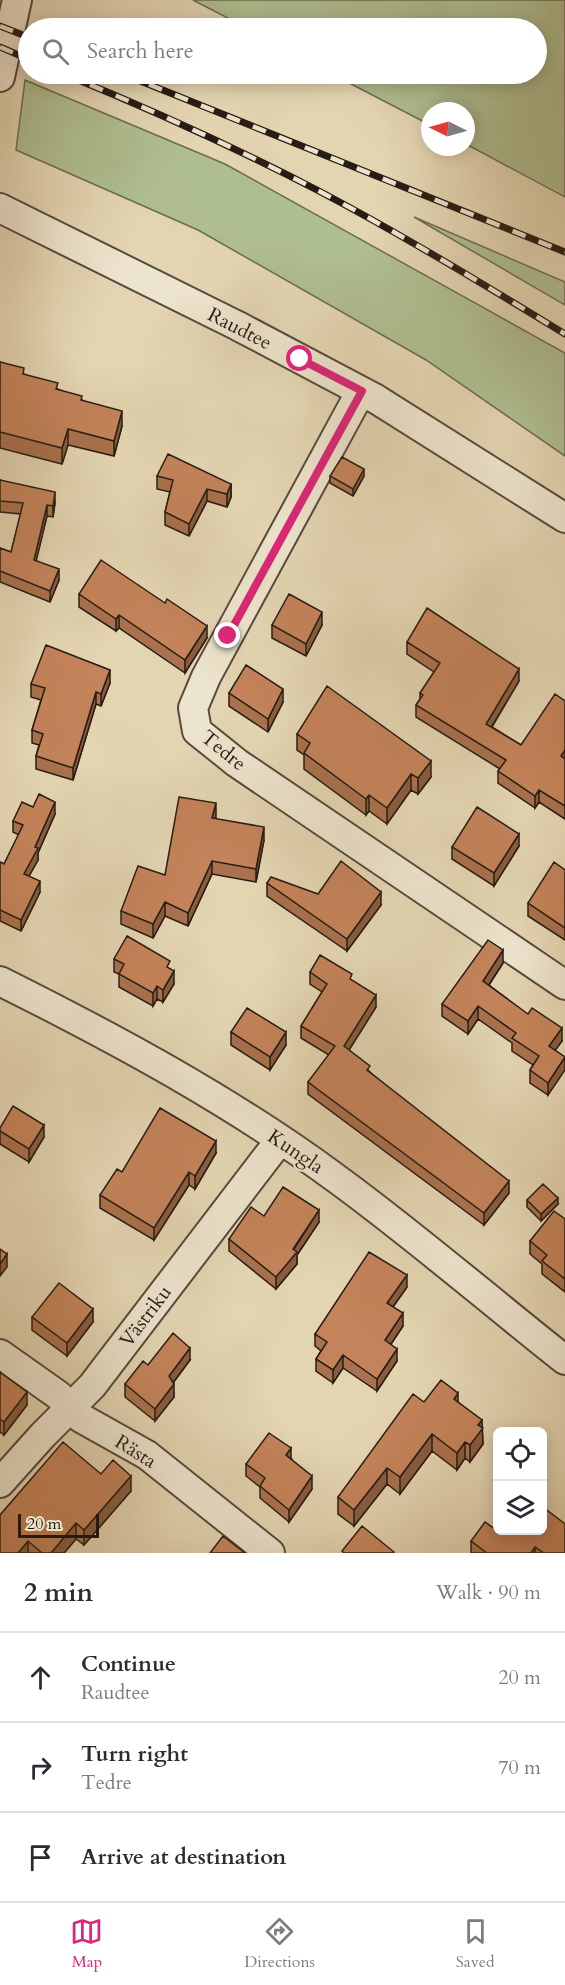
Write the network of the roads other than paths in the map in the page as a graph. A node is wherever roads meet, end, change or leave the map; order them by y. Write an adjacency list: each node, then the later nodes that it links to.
1 (17, 0): 2 (street)
2 (0, 77)
3 (0, 208): 4 (street, Raudtee)
4 (362, 391): 5 (street, Raudtee); 7 (street, Tedre)
5 (565, 518)
6 (0, 981): 8 (street, Kungla)
7 (565, 985)
8 (280, 1140): 10 (street, Kungla); 11 (street, Västriku)
9 (0, 1353): 11 (street, Rästa)
10 (565, 1360)
11 (70, 1407): 12 (street, Västriku); 13 (street, Rästa)
12 (0, 1483)
13 (270, 1553)

